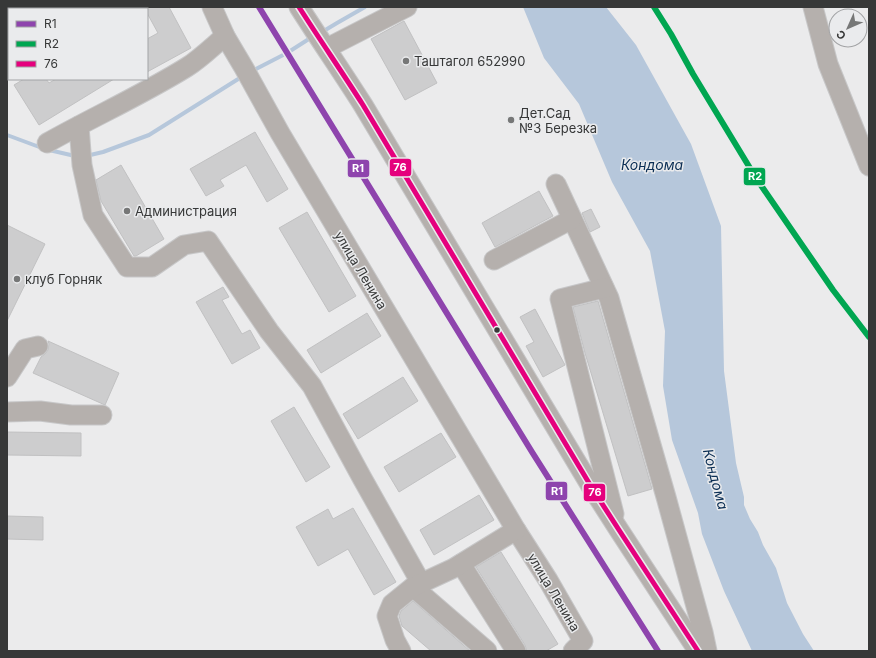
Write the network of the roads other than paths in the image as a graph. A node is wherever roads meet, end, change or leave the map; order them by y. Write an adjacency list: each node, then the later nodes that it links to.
1 (212, 7): 5 (street, улица Ленина)
2 (299, 7): 6 (street)
3 (407, 7): 6 (street)
4 (813, 7): 9 (street)
5 (225, 36): 7 (street); 18 (street, улица Ленина)
6 (327, 48): 19 (street)
7 (79, 126): 8 (street); 21 (street)
8 (47, 143)
9 (869, 166)
10 (556, 184): 11 (street)
11 (572, 219): 12 (street); 13 (street)
12 (494, 260)
13 (604, 288): 19 (street); 27 (street)
14 (38, 346): 15 (street)
15 (7, 377)
16 (7, 412): 17 (street)
17 (102, 415)
18 (516, 530): 20 (street); 25 (street, улица Ленина)
19 (619, 530): 26 (street)
20 (461, 564): 21 (street); 24 (street)
21 (417, 585): 22 (street); 23 (street)
22 (401, 651)
23 (487, 651)
24 (516, 651)
25 (573, 651)
26 (698, 651)
27 (707, 651)

